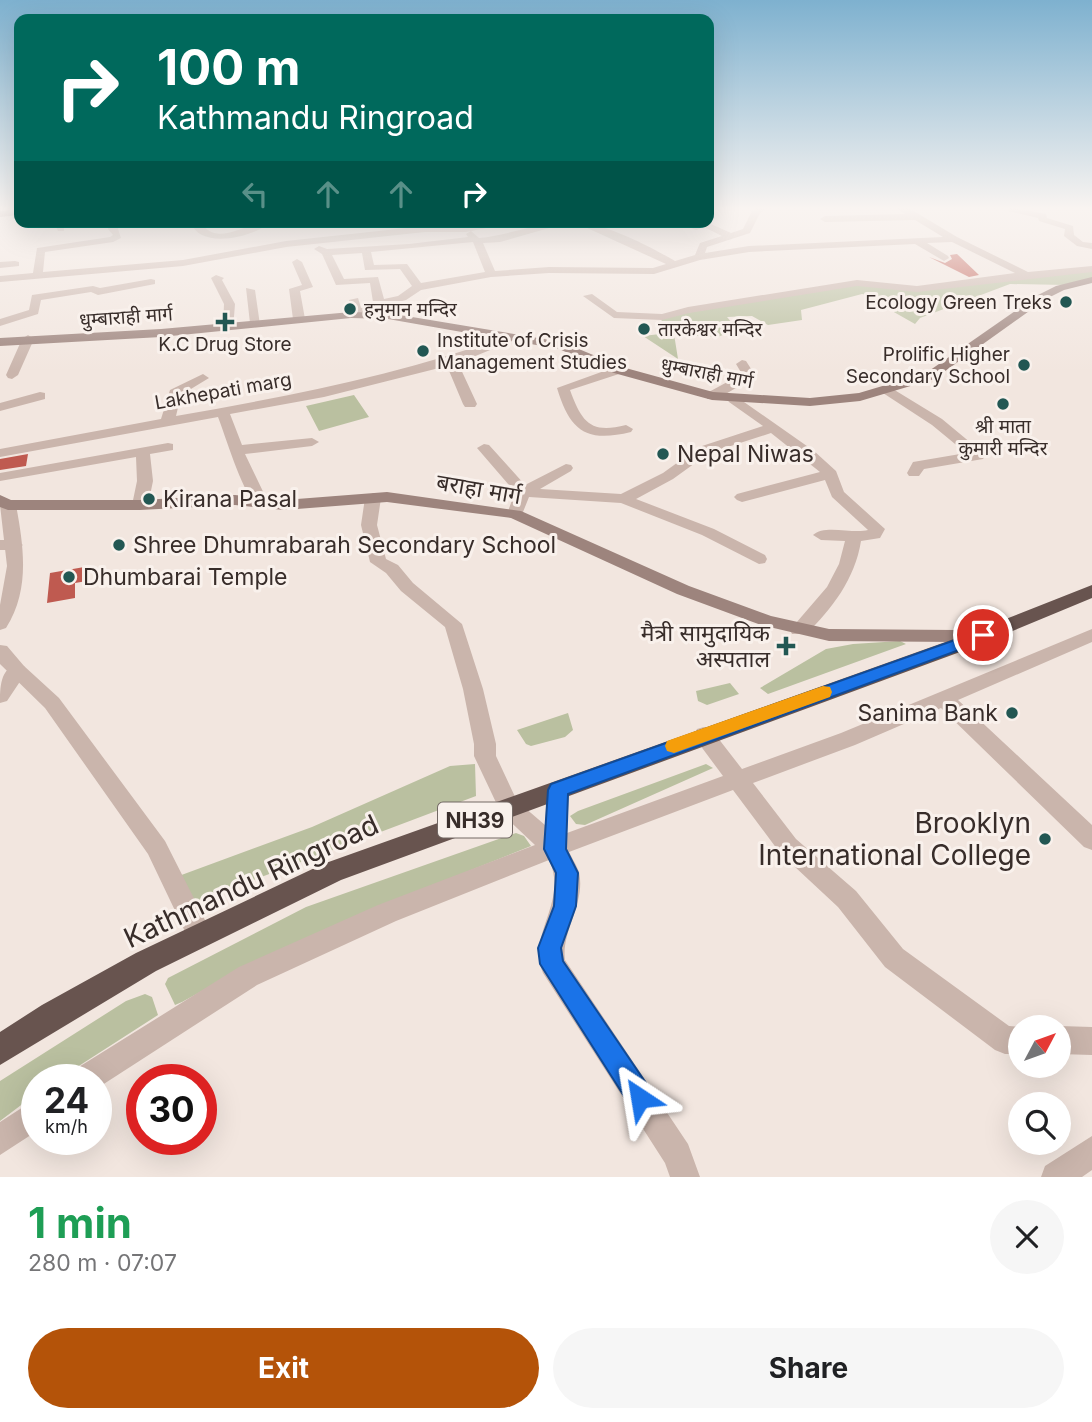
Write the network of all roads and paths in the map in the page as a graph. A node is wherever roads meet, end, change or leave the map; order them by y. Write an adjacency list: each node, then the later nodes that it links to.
1 (39, 262): 15 (street)
2 (189, 262): 15 (street)
3 (298, 262): 27 (street)
4 (330, 262): 25 (street)
5 (368, 262): 21 (street)
6 (486, 262): 14 (street)
7 (670, 262): 12 (street)
8 (684, 262): 12 (street)
9 (1000, 262): 16 (street)
10 (15, 264): 11 (street)
11 (0, 265)
12 (675, 265): 14 (street)
13 (1092, 269): 16 (street)
14 (491, 274): 21 (street)
15 (38, 275): 18 (street)
16 (1026, 275): 23 (street)
17 (219, 278): 30 (street)
18 (0, 279)
19 (1092, 280): 39 (main road, धुम्बाराही मार्ग)
20 (151, 282): 28 (street)
21 (418, 287): 25 (street)
22 (250, 290): 29 (street)
23 (587, 296)
24 (354, 300): 26 (street)
25 (379, 303): 26 (street)
26 (358, 315): 27 (main road, धुम्बाराही मार्ग); 31 (main road, धुम्बाराही मार्ग)
27 (299, 319): 29 (main road, धुम्बाराही मार्ग)
28 (0, 323)
29 (256, 323): 30 (main road, धुम्बाराही मार्ग)
30 (229, 327): 32 (main road, धुम्बाराही मार्ग)
31 (514, 338): 34 (street, Lakhepati marg); 36 (main road, धुम्बाराही मार्ग)
32 (28, 339): 33 (main road, धुम्बाराही मार्ग); 37 (street)
33 (0, 342)
34 (451, 361): 43 (street); 45 (street, Lakhepati marg)
35 (742, 364): 41 (street)
36 (618, 370): 41 (main road, धुम्बाराही मार्ग); 48 (street)
37 (12, 375)
38 (203, 378): 46 (street)
39 (888, 390): 42 (main road, धुम्बाराही मार्ग); 56 (street)
40 (40, 396): 44 (street)
41 (712, 396): 42 (main road, धुम्बाराही मार्ग)
42 (734, 399): 47 (street)
43 (470, 404)
44 (0, 407)
45 (222, 411): 46 (street, Lakhepati marg); 52 (street)
46 (168, 420): 54 (street, Lakhepati marg)
47 (772, 428): 57 (street); 62 (street)
48 (626, 429)
49 (312, 442): 52 (street)
50 (168, 447): 53 (street)
51 (484, 448): 59 (street)
52 (239, 450): 63 (street)
53 (143, 452): 58 (street); 65 (street)
54 (0, 453)
55 (566, 468): 59 (street)
56 (914, 473)
57 (831, 474): 60 (street); 68 (street)
58 (0, 477)
59 (523, 492): 62 (street); 66 (street)
60 (742, 497)
61 (373, 498): 63 (main road, बराहा मार्ग); 66 (main road, बराहा मार्ग); 83 (street)
62 (623, 499): 70 (street)
63 (260, 502): 65 (main road, बराहा मार्ग)
64 (4, 503): 65 (main road, बराहा मार्ग); 69 (street)
65 (140, 505)
66 (515, 514): 73 (main road, बराहा मार्ग)
67 (821, 535): 68 (street)
68 (854, 537): 73 (street)
69 (7, 545): 72 (street)
70 (759, 559)
71 (1092, 592): 75 (highway, Kathmandu Ringroad / NH39)
72 (0, 624)
73 (799, 630): 75 (main road, बराहा मार्ग)
74 (1092, 635): 79 (street)
75 (972, 640): 80 (highway, Kathmandu Ringroad / NH39)
76 (0, 651): 77 (street)
77 (17, 671): 78 (street); 86 (street)
78 (0, 696)
79 (944, 699): 81 (street); 84 (street)
80 (704, 735): 81 (street); 82 (highway, Kathmandu Ringroad / NH39)
81 (737, 778): 85 (street); 87 (street)
82 (558, 790): 83 (highway, Kathmandu Ringroad / NH39); 85 (street)
83 (509, 807): 85 (street); 86 (highway, Kathmandu Ringroad / NH39)
84 (1092, 840)
85 (555, 849): 91 (street); 95 (street)
86 (199, 934): 90 (highway, Kathmandu Ringroad / NH39)
87 (1008, 1040)
88 (1071, 1041): 89 (street)
89 (1092, 1041)
90 (0, 1050)
91 (109, 1064)
92 (21, 1125): 93 (street)
93 (0, 1140)
94 (1092, 1151): 96 (street)
95 (685, 1177)
96 (1056, 1177)

